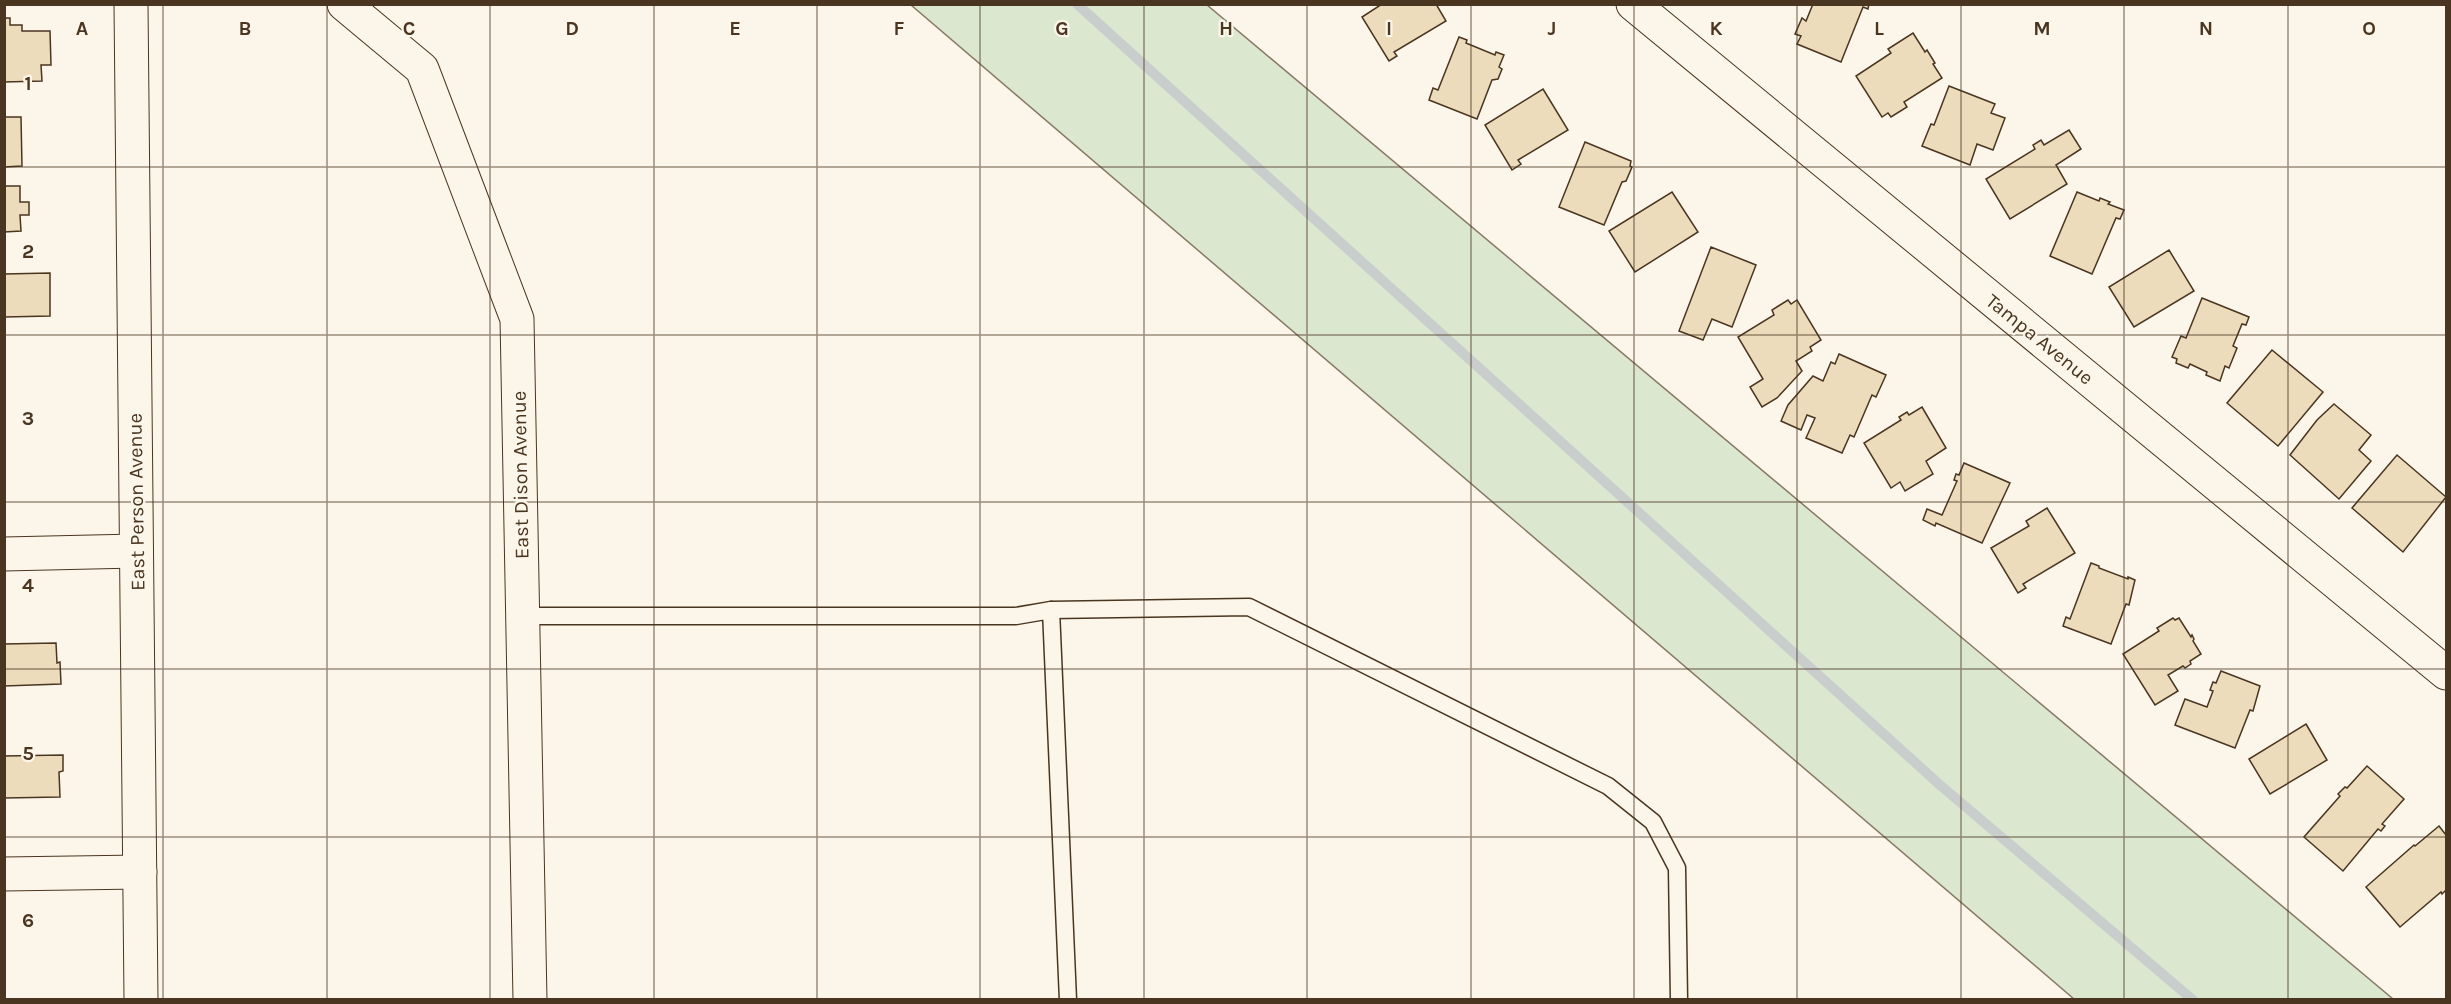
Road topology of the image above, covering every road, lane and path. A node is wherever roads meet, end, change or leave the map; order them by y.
1 (131, 4) edge
2 (344, 4) edge
3 (1633, 4) edge
4 (136, 551) junction
5 (4, 554) edge
6 (1051, 610) junction
7 (522, 616) junction
8 (2446, 673) edge
9 (140, 872) junction
10 (4, 874) edge
11 (141, 999) edge
12 (530, 999) edge
13 (1068, 999) edge
14 (1679, 999) edge

1 - 4 street, East Person Avenue
2 - 7 street, East Dison Avenue
3 - 8 street, Tampa Avenue
4 - 5 street
4 - 9 street, East Person Avenue
6 - 7 lane
6 - 13 lane
6 - 14 lane
7 - 12 street, East Dison Avenue
9 - 10 street
9 - 11 street, East Person Avenue

